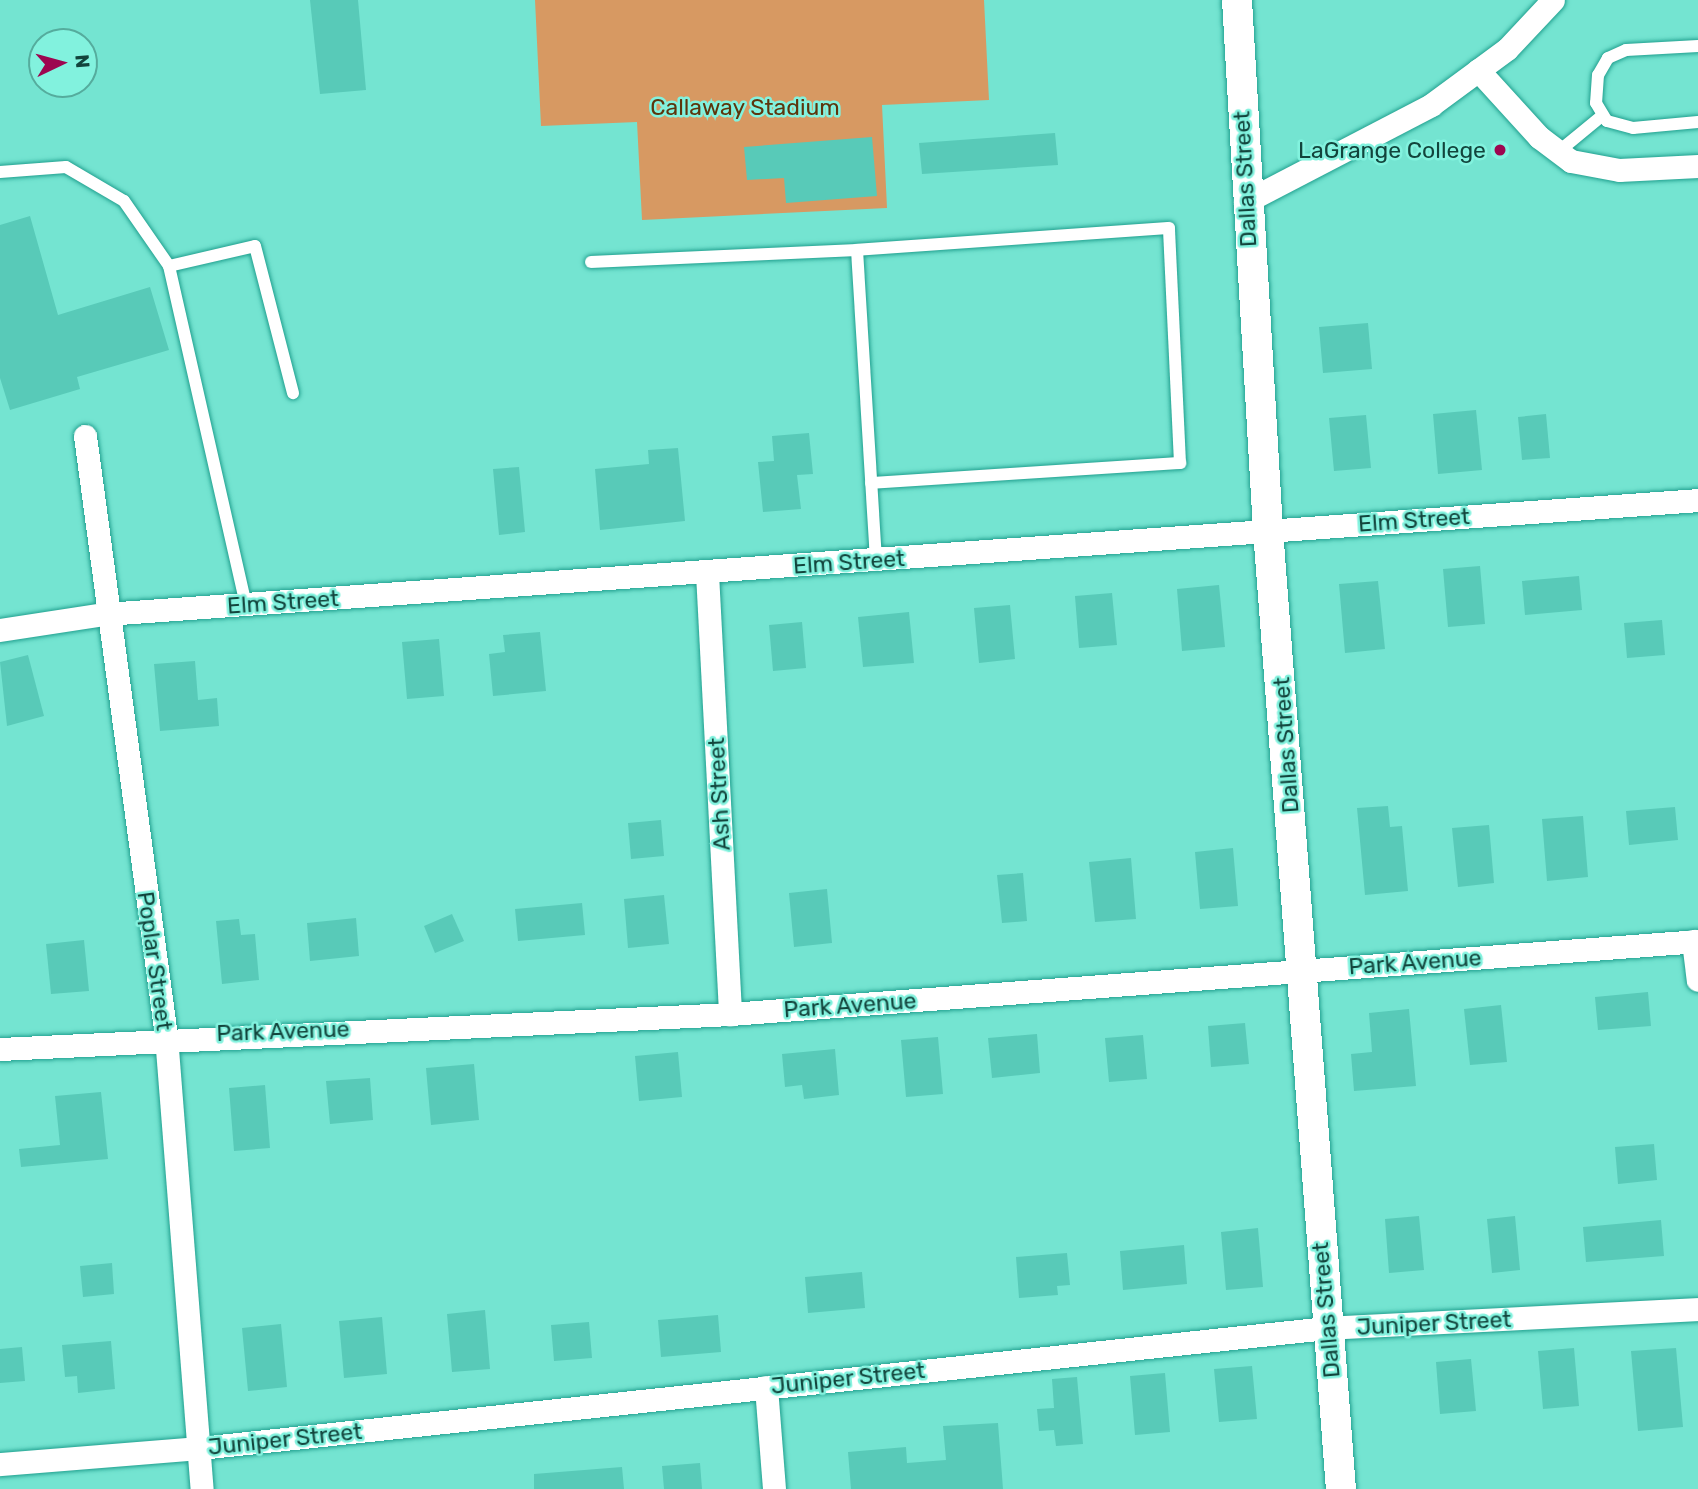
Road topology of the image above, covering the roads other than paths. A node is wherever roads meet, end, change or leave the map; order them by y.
1 (1237, 0) edge
2 (1553, 0) edge
3 (1698, 46) edge
4 (1478, 70) junction
5 (1603, 115) junction
6 (1698, 122) edge
7 (1558, 152) junction
8 (1698, 166) edge
9 (0, 172) edge
10 (1245, 202) junction
11 (857, 250) junction
12 (591, 262) dead end
13 (169, 266) junction
14 (293, 393) dead end
15 (85, 436) dead end
16 (871, 483) junction
17 (1698, 500) edge
18 (1268, 530) junction
19 (876, 560) junction
20 (707, 573) junction
21 (246, 604) junction
22 (105, 614) junction
23 (0, 631) edge
24 (1695, 941) edge
25 (1301, 970) junction
26 (1698, 980) edge
27 (730, 1014) junction
28 (166, 1036) junction
29 (0, 1049) edge
30 (1698, 1309) edge
31 (1326, 1328) junction
32 (766, 1387) junction
33 (200, 1448) junction
34 (0, 1464) edge
35 (202, 1489) edge
36 (774, 1489) edge
37 (1341, 1489) edge

1 - 10 street, Dallas Street
2 - 4 street
3 - 5 lane
4 - 7 street
4 - 10 street
5 - 6 lane
5 - 7 lane
7 - 8 street
9 - 13 lane
10 - 18 street, Dallas Street
11 - 12 lane
11 - 16 lane
11 - 16 lane
13 - 14 lane
13 - 21 lane
15 - 22 street, Poplar Street
16 - 19 lane
17 - 18 street, Elm Street
18 - 19 street, Elm Street
18 - 25 street, Dallas Street
19 - 20 street, Elm Street
20 - 21 street, Elm Street
20 - 27 street, Ash Street
21 - 22 street, Elm Street
22 - 23 street, Elm Street
22 - 28 street, Poplar Street
24 - 25 street, Park Avenue
24 - 26 street
25 - 27 street, Park Avenue
25 - 31 street, Dallas Street
27 - 28 street, Park Avenue
28 - 29 street, Park Avenue
28 - 33 street, Poplar Street
30 - 31 street, Juniper Street
31 - 32 street, Juniper Street
31 - 37 street, Dallas Street
32 - 33 street, Juniper Street
32 - 36 street
33 - 34 street, Juniper Street
33 - 35 street, Poplar Street

